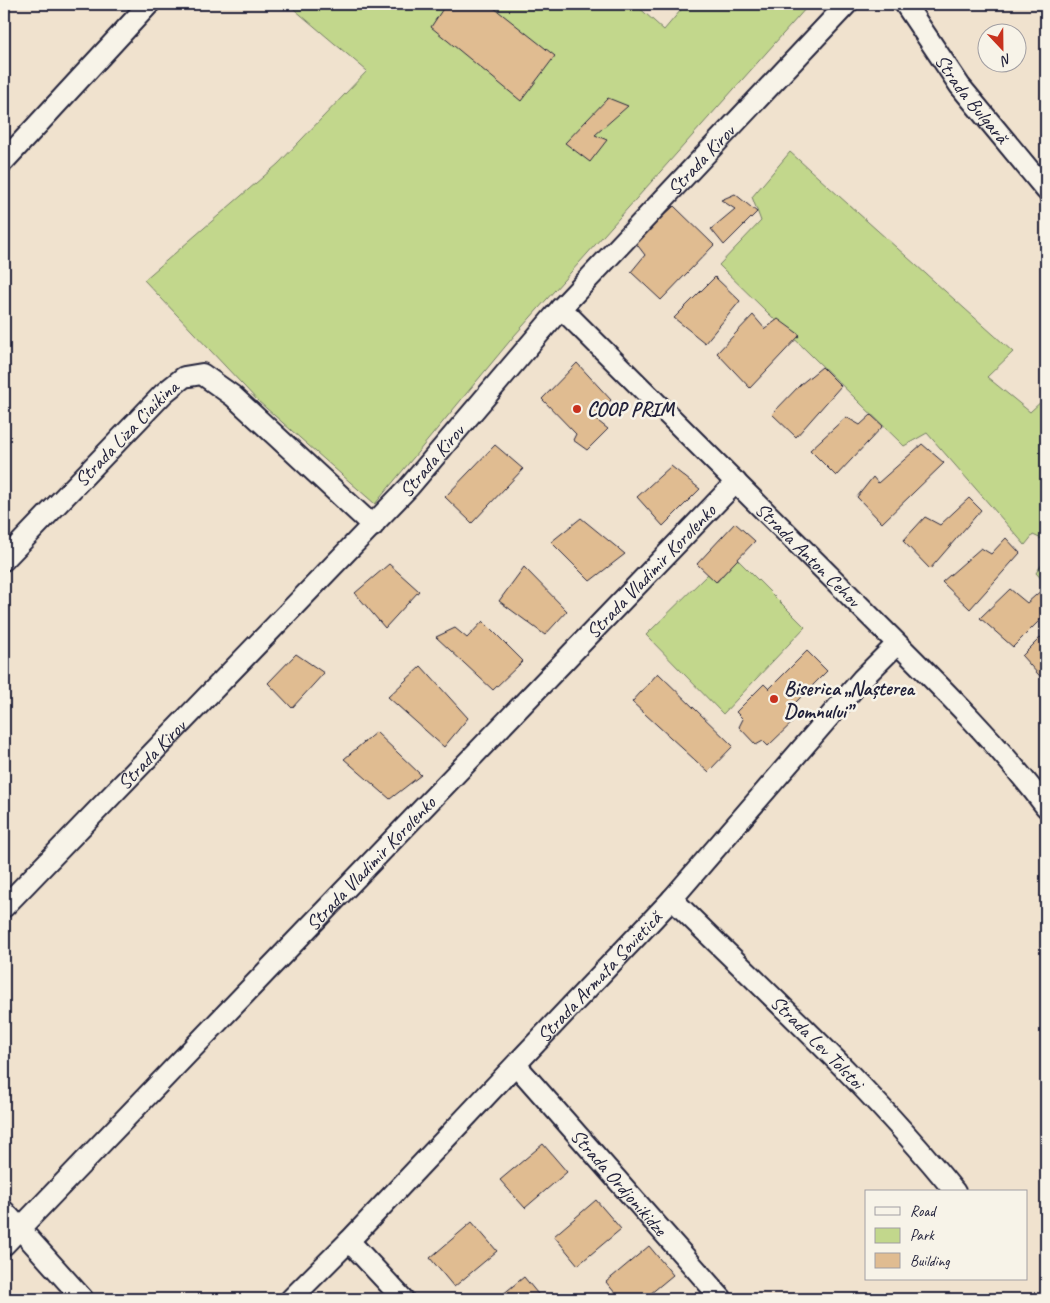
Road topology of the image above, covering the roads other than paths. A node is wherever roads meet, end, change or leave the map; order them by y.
1 (149, 4) edge
2 (847, 4) edge
3 (905, 4) edge
4 (4, 162) edge
5 (1046, 190) edge
6 (561, 308) junction
7 (736, 482) junction
8 (373, 526) junction
9 (4, 560) edge
10 (897, 644) junction
11 (1046, 807) edge
12 (672, 899) junction
13 (4, 907) edge
14 (516, 1065) junction
15 (953, 1190) edge
16 (4, 1211) edge
17 (20, 1229) junction
18 (349, 1241) junction
19 (4, 1246) edge
20 (83, 1299) edge
21 (291, 1299) edge
22 (403, 1299) edge
23 (722, 1299) edge

1 - 4 street
2 - 6 street, Strada Kirov
3 - 5 street, Strada Bulgară
6 - 7 street, Strada Anton Cehov
6 - 8 street, Strada Kirov
7 - 10 street, Strada Anton Cehov
7 - 17 street, Strada Vladimir Korolenko
8 - 9 street, Strada Liza Ciaikina
8 - 13 street, Strada Kirov
10 - 11 street, Strada Anton Cehov
10 - 12 street, Strada Armata Sovietică
12 - 14 street, Strada Armata Sovietică
12 - 15 street, Strada Lev Tolstoi
14 - 18 street, Strada Armata Sovietică
14 - 23 street, Strada Ordjonikidze
16 - 17 street
17 - 19 street, Strada Vladimir Korolenko
17 - 20 street
18 - 21 street, Strada Armata Sovietică
18 - 22 street

